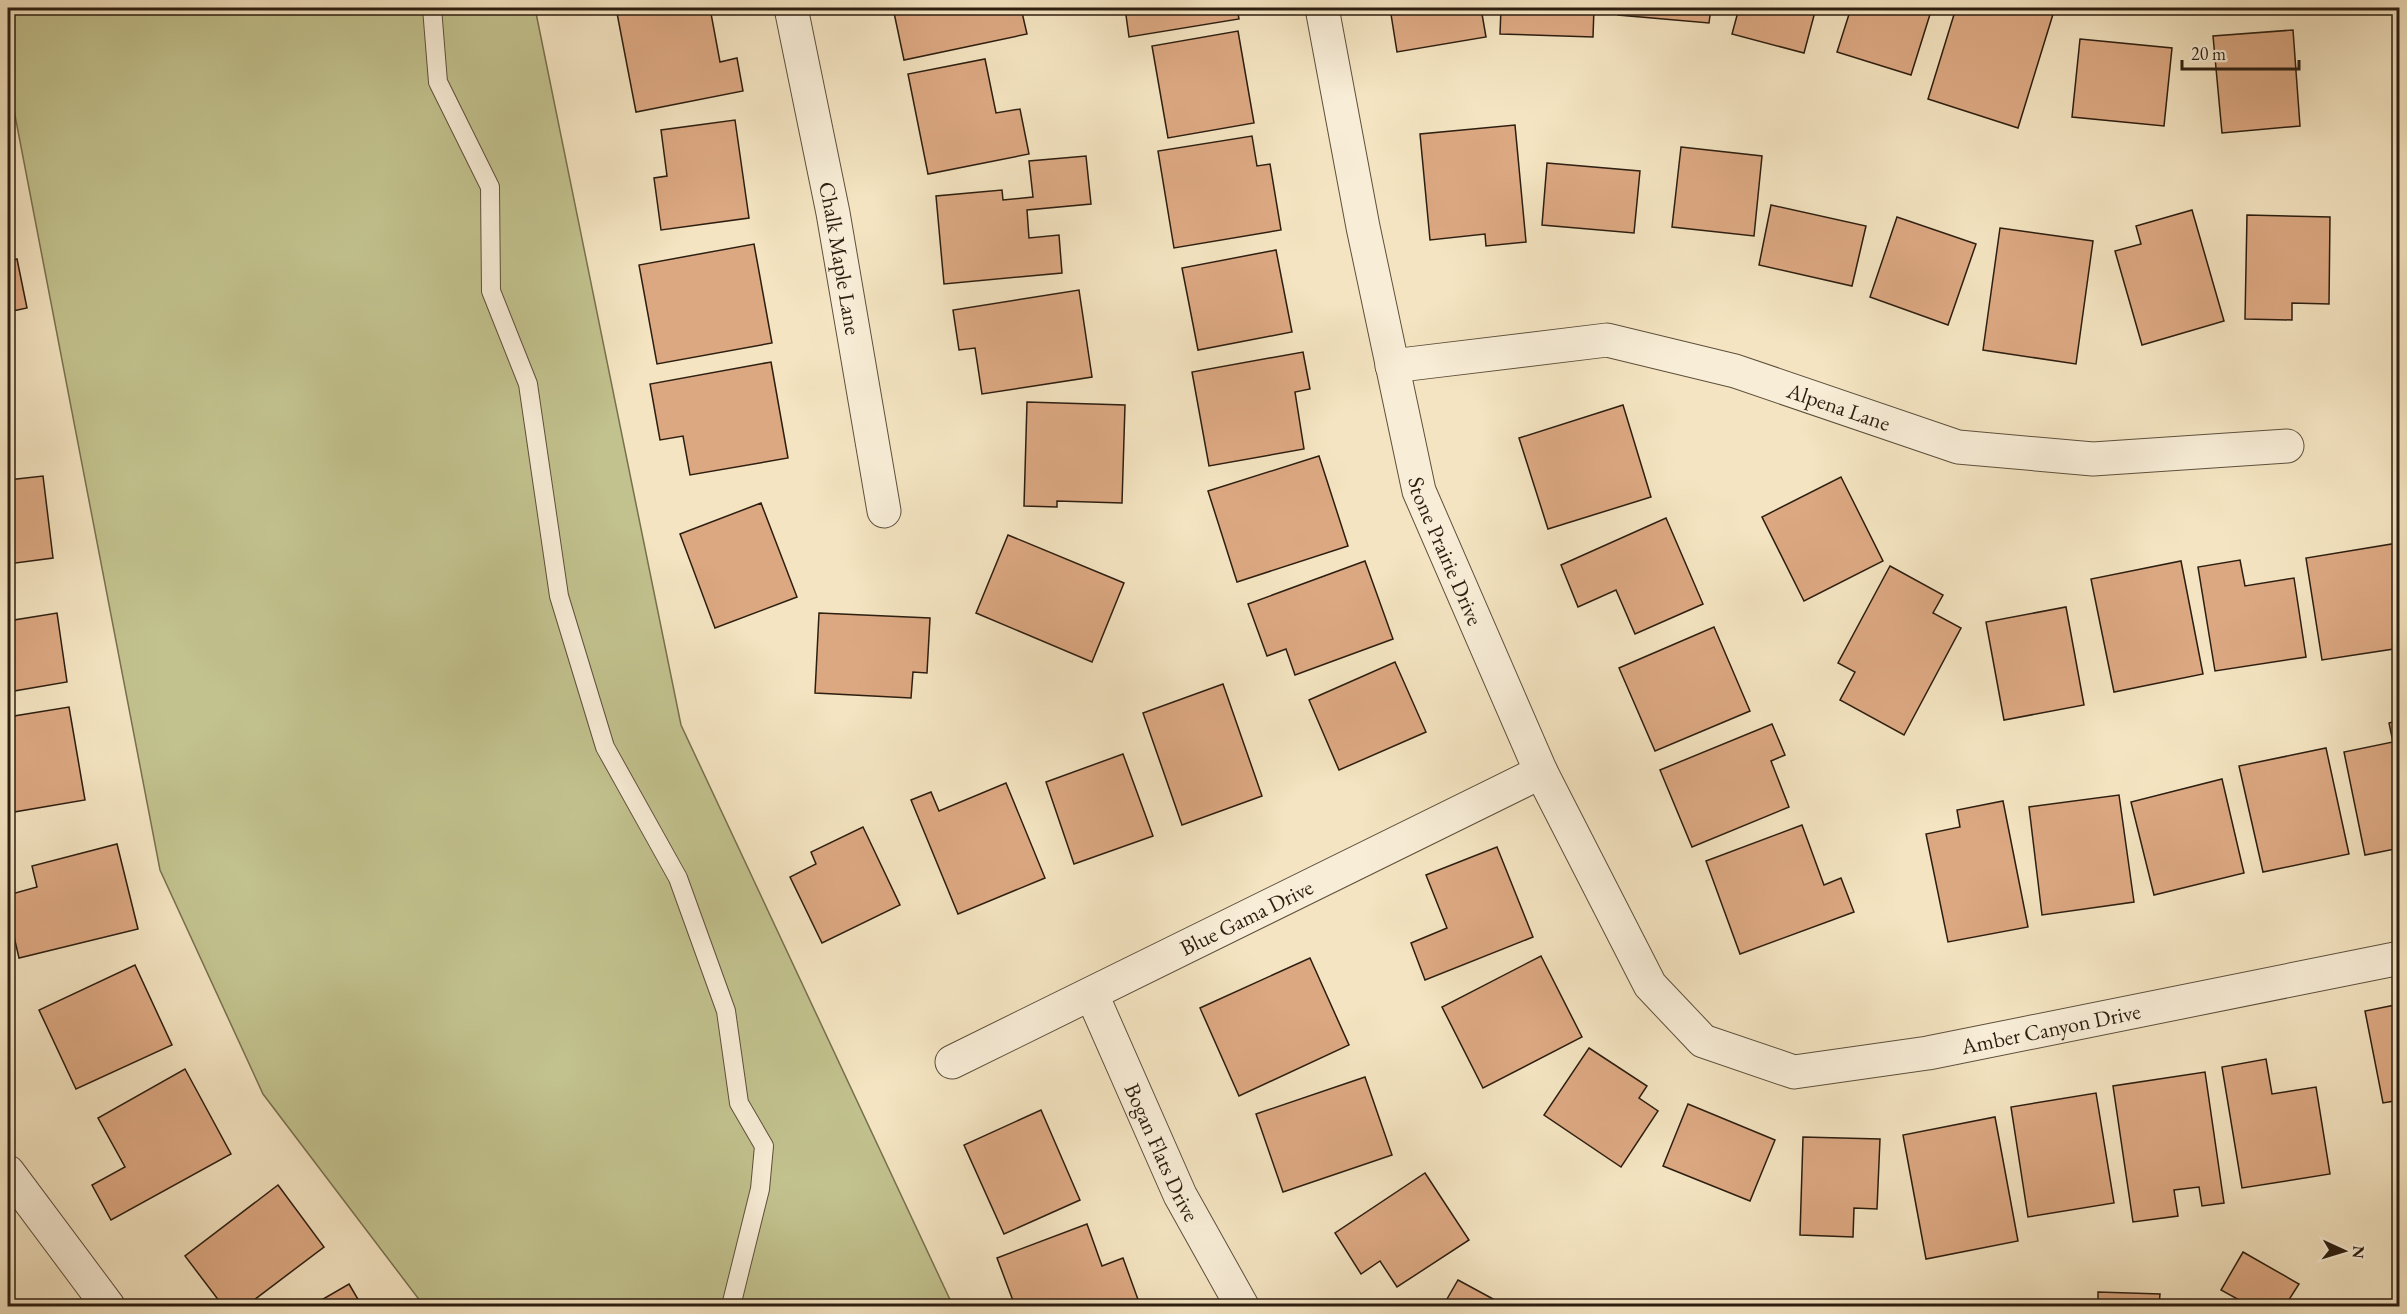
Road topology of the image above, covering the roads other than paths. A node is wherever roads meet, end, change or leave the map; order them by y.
1 (432, 8) edge
2 (791, 8) edge
3 (1322, 8) edge
4 (1392, 366) junction
5 (2287, 446) dead end
6 (884, 511) dead end
7 (1541, 772) junction
8 (2400, 958) edge
9 (1092, 995) junction
10 (1703, 1041) joint
11 (952, 1062) dead end
12 (8, 1173) edge
13 (108, 1306) edge
14 (731, 1306) edge
15 (1242, 1306) edge

1 - 14 lane
2 - 6 street, Chalk Maple Lane
3 - 4 street, Stone Prairie Drive
4 - 5 street, Alpena Lane
4 - 7 street, Stone Prairie Drive
7 - 9 street, Blue Gama Drive
7 - 10 street, Stone Prairie Drive
8 - 10 street, Amber Canyon Drive
9 - 11 street, Blue Gama Drive
9 - 15 street, Bogan Flats Drive
12 - 13 street

